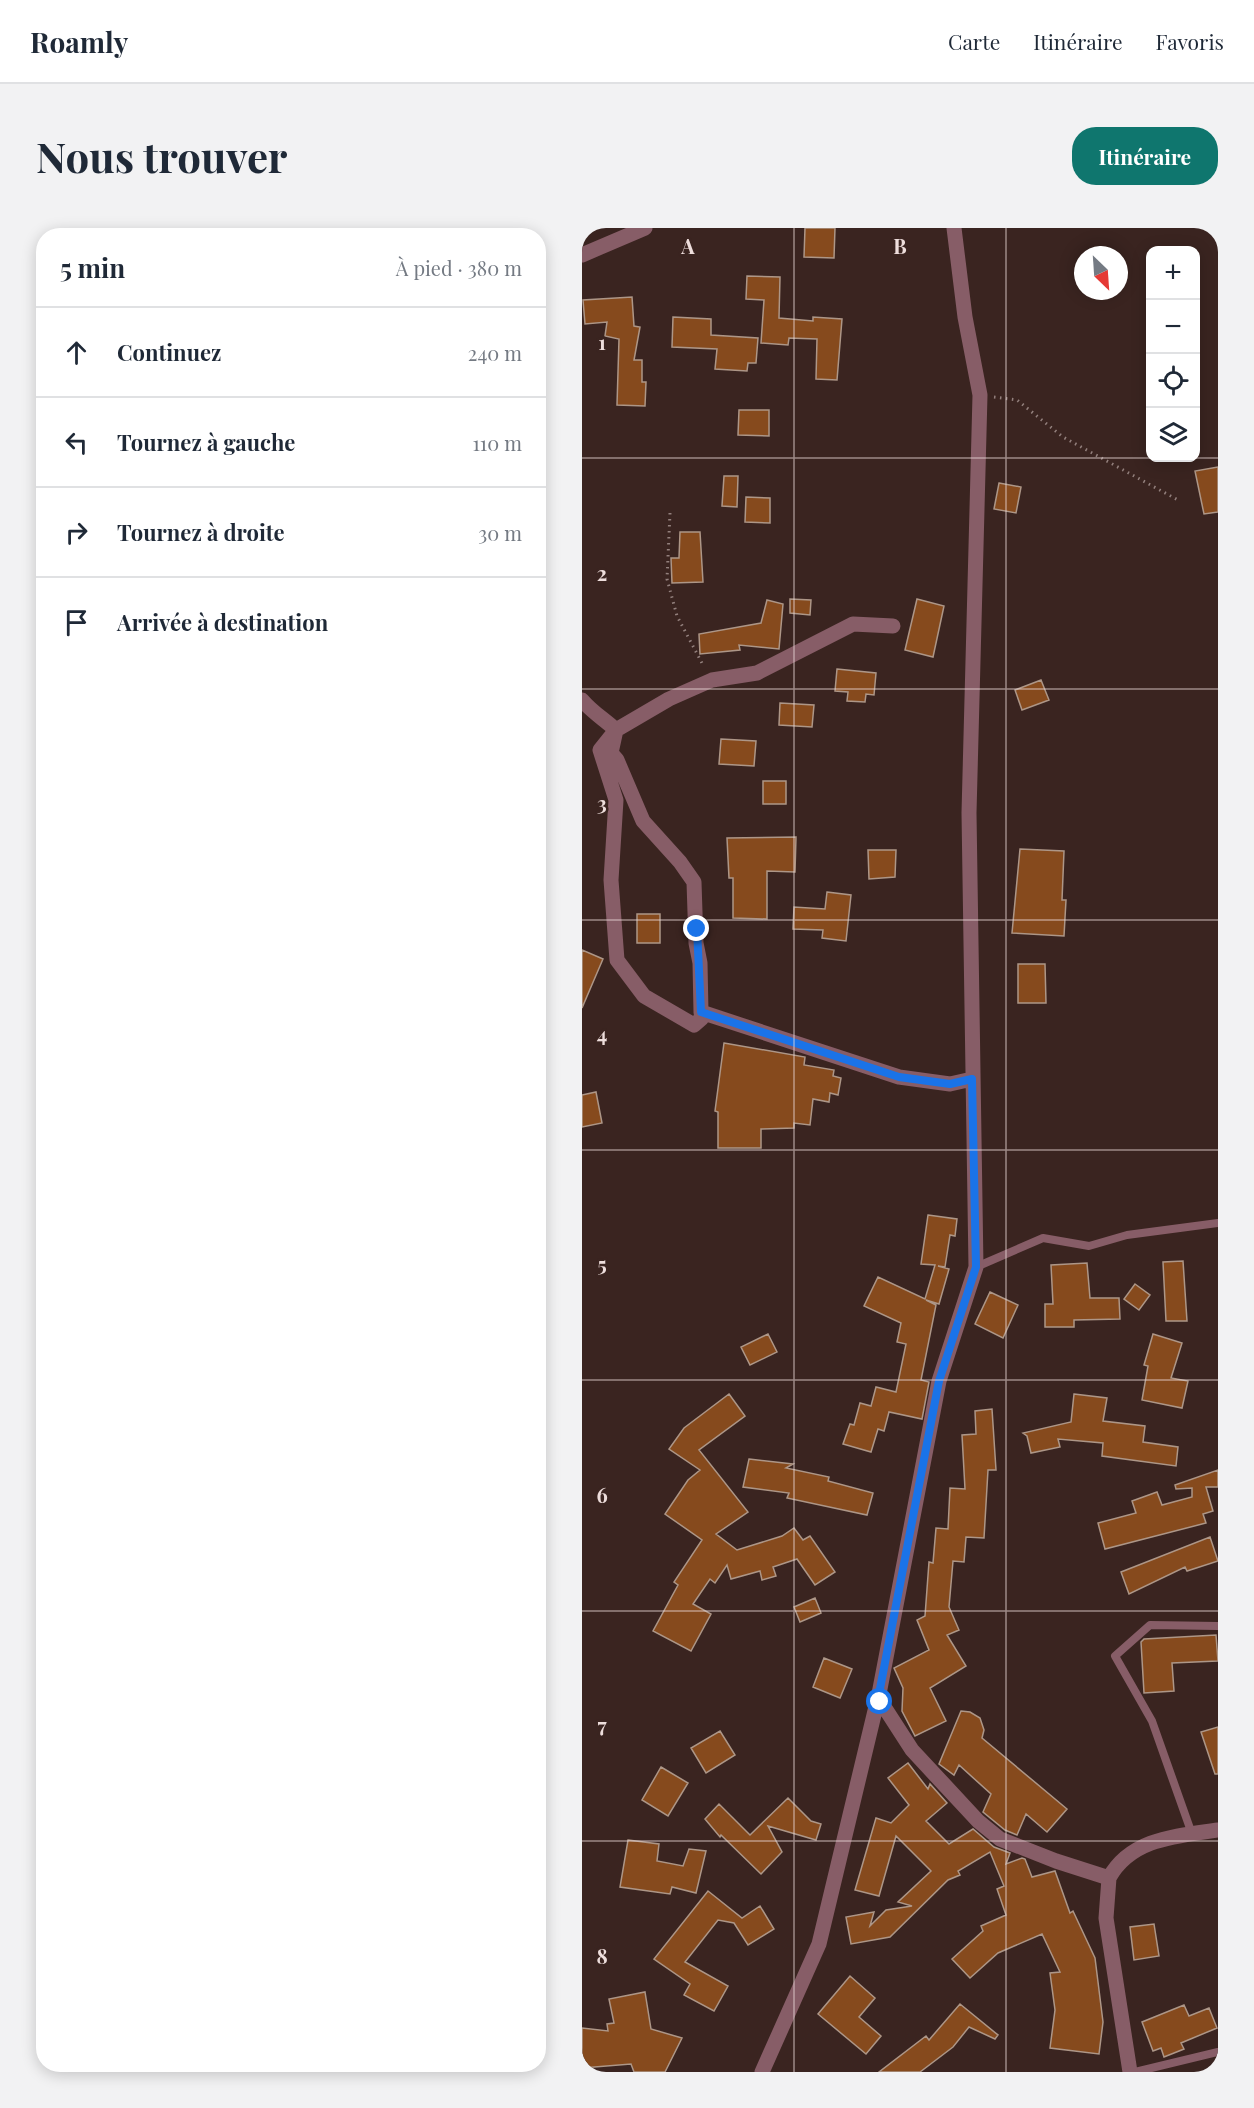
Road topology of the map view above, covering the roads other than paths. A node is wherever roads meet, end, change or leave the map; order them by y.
1 (645, 228) edge
2 (954, 228) edge
3 (582, 255) edge
4 (893, 626) dead end
5 (582, 700) edge
6 (616, 730) junction
7 (701, 1012) junction
8 (972, 1079) junction
9 (1218, 1222) edge
10 (976, 1267) junction
11 (1218, 1626) edge
12 (879, 1694) junction
13 (1218, 1830) edge
14 (1192, 1834) junction
15 (1109, 1878) junction
16 (1218, 2052) edge
17 (762, 2072) edge
18 (1130, 2072) edge
19 (1136, 2072) edge

1 - 3 street
2 - 8 street
4 - 6 street
5 - 6 street
6 - 7 street
6 - 7 street
7 - 8 street
8 - 10 street
9 - 10 lane
10 - 12 street
11 - 14 lane
12 - 15 street
12 - 17 street
13 - 14 street
14 - 15 street
15 - 18 street
16 - 19 lane

